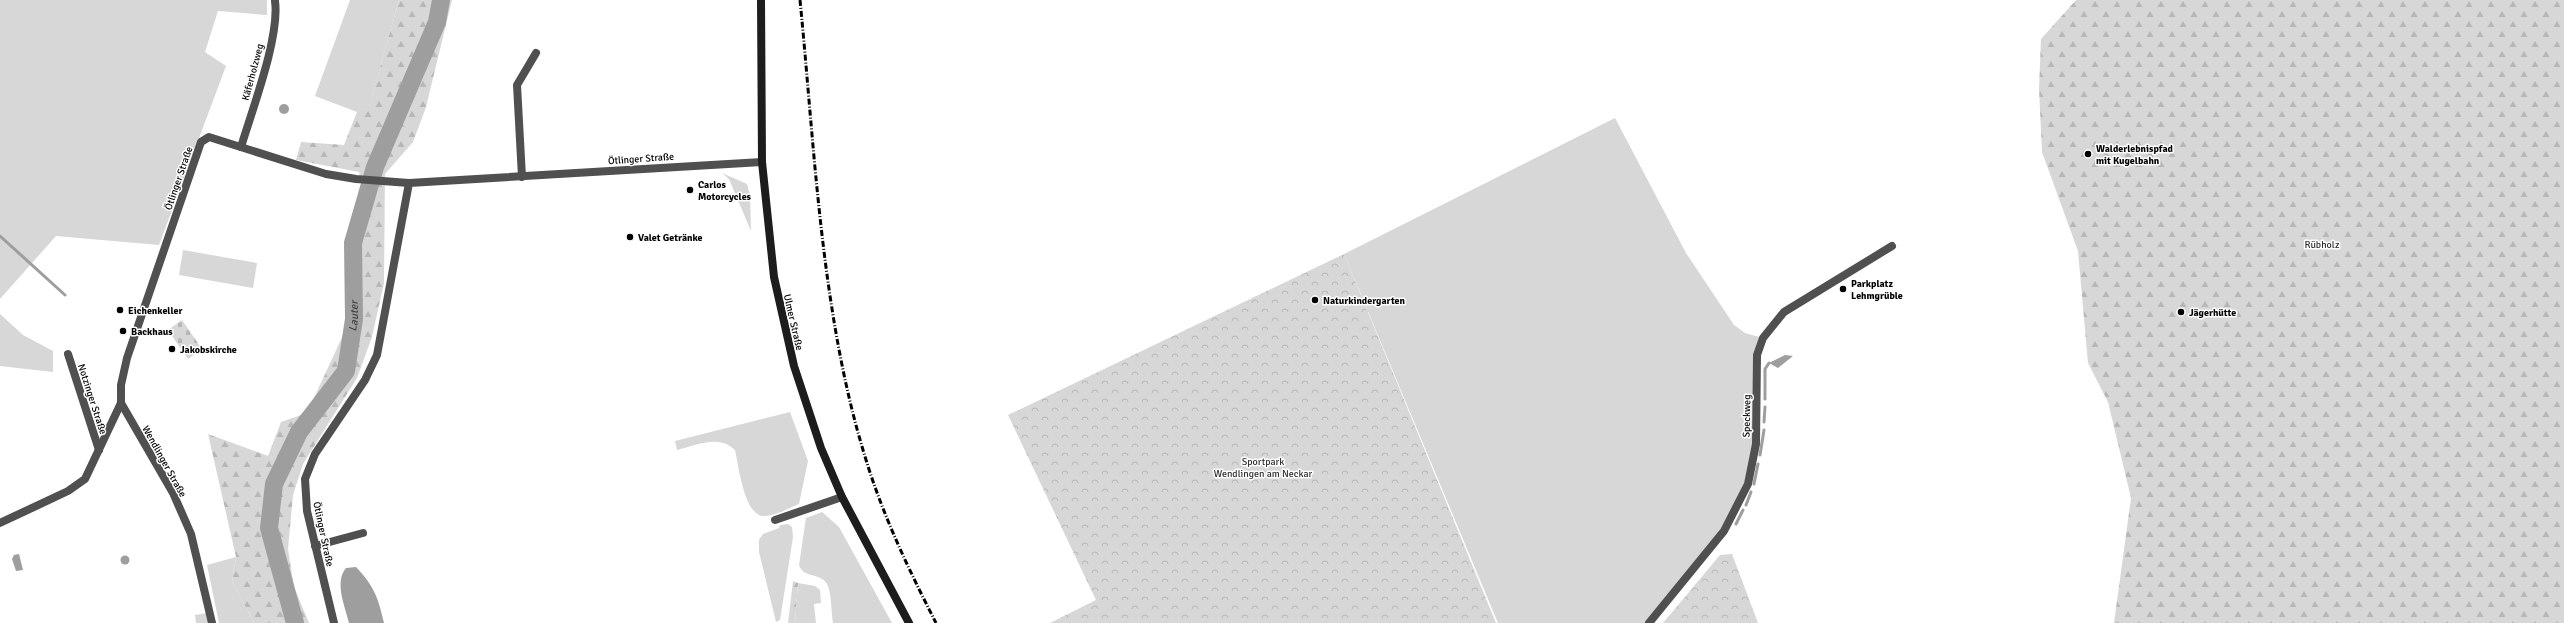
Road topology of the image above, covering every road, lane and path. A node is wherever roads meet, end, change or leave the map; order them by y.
1 (761, 0) edge
2 (276, 1) dead end
3 (536, 54) dead end
4 (240, 147) junction
5 (762, 162) junction
6 (522, 177) junction
7 (408, 183) junction
8 (1892, 246) dead end
9 (68, 354) dead end
10 (121, 403) junction
11 (99, 450) junction
12 (842, 497) junction
13 (775, 520) dead end
14 (0, 522) edge
15 (364, 533) dead end
16 (316, 546) junction
17 (212, 623) edge
18 (334, 623) edge
19 (909, 623) edge
20 (1649, 623) edge

1 - 5 main road, Ulmer Straße
2 - 4 street, Käferholzweg
3 - 6 street
4 - 7 street, Ötlinger Straße
4 - 10 street, Ötlinger Straße
5 - 6 street, Ötlinger Straße
5 - 12 main road, Ulmer Straße
6 - 7 street, Ötlinger Straße
7 - 16 street, Ötlinger Straße
8 - 20 street, Speckweg
9 - 11 street, Notzinger Straße
10 - 11 street, Notzinger Straße
10 - 17 street, Wendlinger Straße
11 - 14 street, Notzinger Straße
12 - 13 street
12 - 19 main road, Ulmer Straße
15 - 16 street
16 - 18 street, Ötlinger Straße

